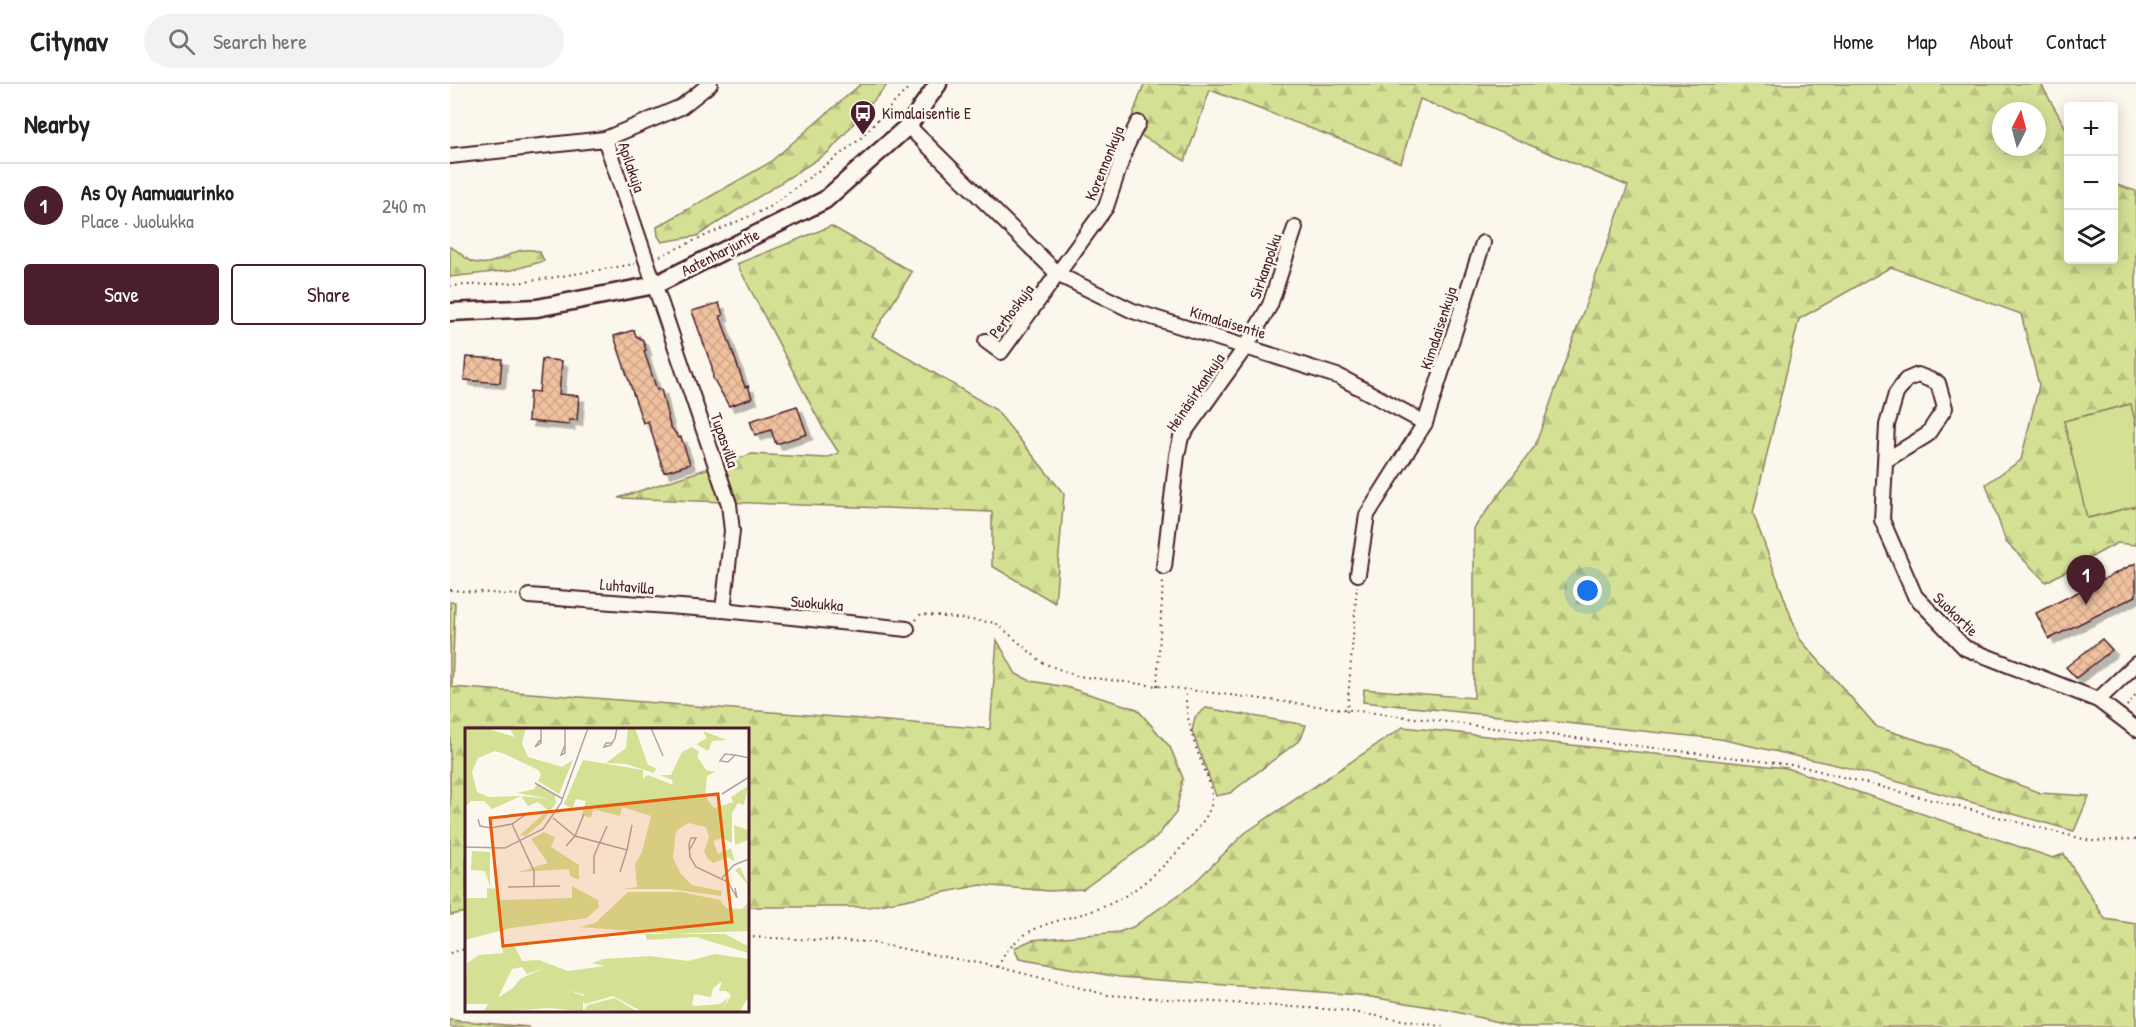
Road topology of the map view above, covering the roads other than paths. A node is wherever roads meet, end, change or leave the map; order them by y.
1 (710, 84) edge
2 (938, 84) edge
3 (1138, 123) dead end
4 (908, 126) junction
5 (605, 139) junction
6 (450, 156) edge
7 (1295, 228) dead end
8 (1483, 243) dead end
9 (1059, 275) junction
10 (655, 285) junction
11 (450, 312) edge
12 (986, 341) dead end
13 (1246, 345) junction
14 (1425, 423) junction
15 (1886, 460) junction
16 (1164, 567) road end
17 (1358, 574) road end
18 (529, 596) road end
19 (723, 610) junction
20 (907, 628) road end
21 (2136, 664) edge
22 (2098, 700) junction
23 (2136, 729) edge

1 - 5 street
2 - 4 street, Aatenharjuntie
3 - 9 street, Korennonkuja
4 - 9 street, Kimalaisentie
4 - 10 street, Aatenharjuntie
5 - 6 street, Apilakuja
5 - 10 street, Apilakuja
7 - 13 street, Sirkanpolku
8 - 14 street, Kimalaisenkuja
9 - 12 street, Perhoskuja
9 - 13 street, Kimalaisentie
10 - 11 street, Aatenharjuntie
10 - 19 street, Tupasvilla
13 - 14 street, Kimalaisentie
13 - 16 street, Heinäsirkankuja
14 - 17 street
15 - 15 street, Suokortie
15 - 22 street, Suokortie
18 - 19 street, Luhtavilla
19 - 20 street, Suokukka
21 - 22 street
22 - 23 street, Suokortie

